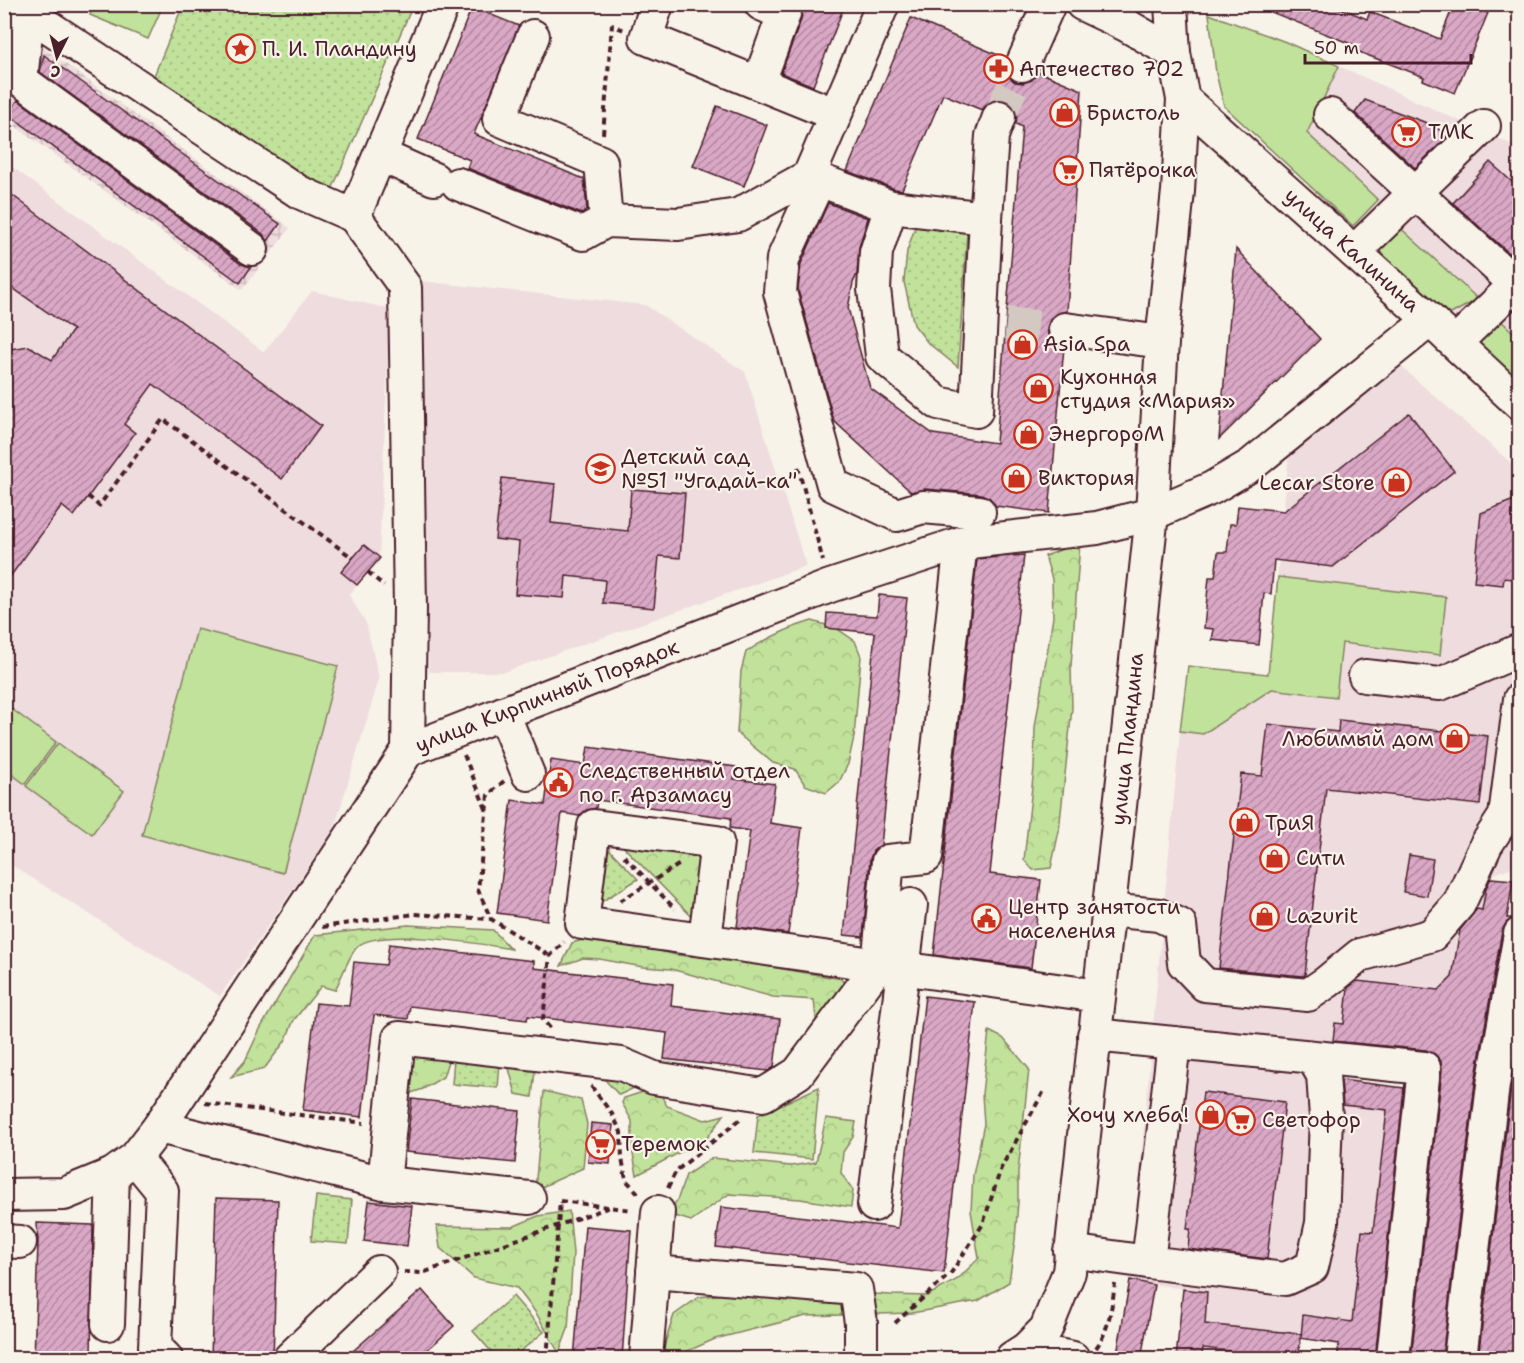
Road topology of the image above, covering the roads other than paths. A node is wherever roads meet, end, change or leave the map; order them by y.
1 (443, 4) edge
2 (657, 4) edge
3 (761, 4) edge
4 (883, 4) edge
5 (1049, 4) edge
6 (1082, 4) edge
7 (1171, 4) edge
8 (21, 9) edge
9 (533, 36) dead end
10 (1174, 53) junction
11 (1022, 65) tunnel mouth
12 (759, 82) junction
13 (1182, 99) junction
14 (834, 114) junction
15 (1330, 115) dead end
16 (999, 117) tunnel mouth
17 (1484, 126) dead end
18 (380, 155) junction
19 (814, 178) junction
20 (1416, 193) junction
21 (891, 207) junction
22 (354, 216) junction
23 (986, 218) junction
24 (606, 221) junction
25 (252, 249) dead end
26 (1354, 252) junction
27 (1518, 286) edge
28 (1430, 320) junction
29 (1065, 329) tunnel mouth
30 (1162, 342) junction
31 (1455, 343) junction
32 (1520, 404) edge
33 (980, 512) dead end
34 (1152, 514) junction
35 (961, 543) junction
36 (1520, 650) edge
37 (1365, 676) dead end
38 (1520, 699) edge
39 (503, 713) junction
40 (408, 750) junction
41 (525, 765) road end
42 (911, 905) dead end
43 (1108, 910) junction
44 (1520, 934) edge
45 (705, 939) junction
46 (891, 967) junction
47 (1099, 996) junction
48 (1094, 1035) junction
49 (1173, 1043) junction
50 (1313, 1058) junction
51 (159, 1127) junction
52 (124, 1166) junction
53 (384, 1183) junction
54 (4, 1195) edge
55 (529, 1198) road end
56 (874, 1205) dead end
57 (658, 1212) road end
58 (1071, 1251) junction
59 (1134, 1260) junction
60 (379, 1272) road end
61 (653, 1272) junction
62 (108, 1324) dead end
63 (1019, 1354) edge
64 (1084, 1355) edge
65 (165, 1359) edge
66 (290, 1359) edge
67 (646, 1359) edge
68 (861, 1359) edge
69 (1393, 1359) edge
70 (1460, 1359) edge

1 - 18 street
2 - 12 street
3 - 12 street
4 - 14 street
5 - 11 street
6 - 10 street
7 - 10 street, улица Пландина
8 - 22 street
8 - 25 street
9 - 24 street
10 - 13 street, улица Пландина
12 - 14 street
13 - 26 street, улица Калинина
13 - 30 street, улица Пландина
14 - 19 street
15 - 20 street
16 - 23 street
17 - 20 street
18 - 22 street
18 - 24 street
19 - 21 street
19 - 24 street
19 - 33 street
20 - 26 street
20 - 27 street
21 - 23 street
21 - 23 street
22 - 40 street
26 - 28 street, улица Калинина
27 - 31 street
28 - 31 street, улица Калинина
28 - 34 street, улица Кирпичный Порядок
29 - 30 street
30 - 34 street, улица Пландина
31 - 32 street, улица Калинина
34 - 35 street, улица Кирпичный Порядок
34 - 43 street, улица Пландина
35 - 39 street, улица Кирпичный Порядок
35 - 46 street
36 - 37 street
38 - 43 street
39 - 40 street, улица Кирпичный Порядок
39 - 41 street
40 - 51 street, улица Кирпичный Порядок
42 - 46 street
43 - 47 street, улица Пландина
44 - 70 street
45 - 45 street
45 - 46 street
46 - 47 street
46 - 53 street
46 - 56 street
47 - 48 street, улица Пландина
48 - 49 street
48 - 58 street, улица Пландина
49 - 50 street
49 - 59 street
50 - 59 street
50 - 69 street
51 - 52 street, улица Кирпичный Порядок
51 - 53 street
52 - 54 street
52 - 62 street
52 - 65 street
53 - 55 street
57 - 61 street
58 - 59 street
58 - 63 street, улица Пландина
60 - 66 street
61 - 67 street
61 - 68 street
63 - 64 street

